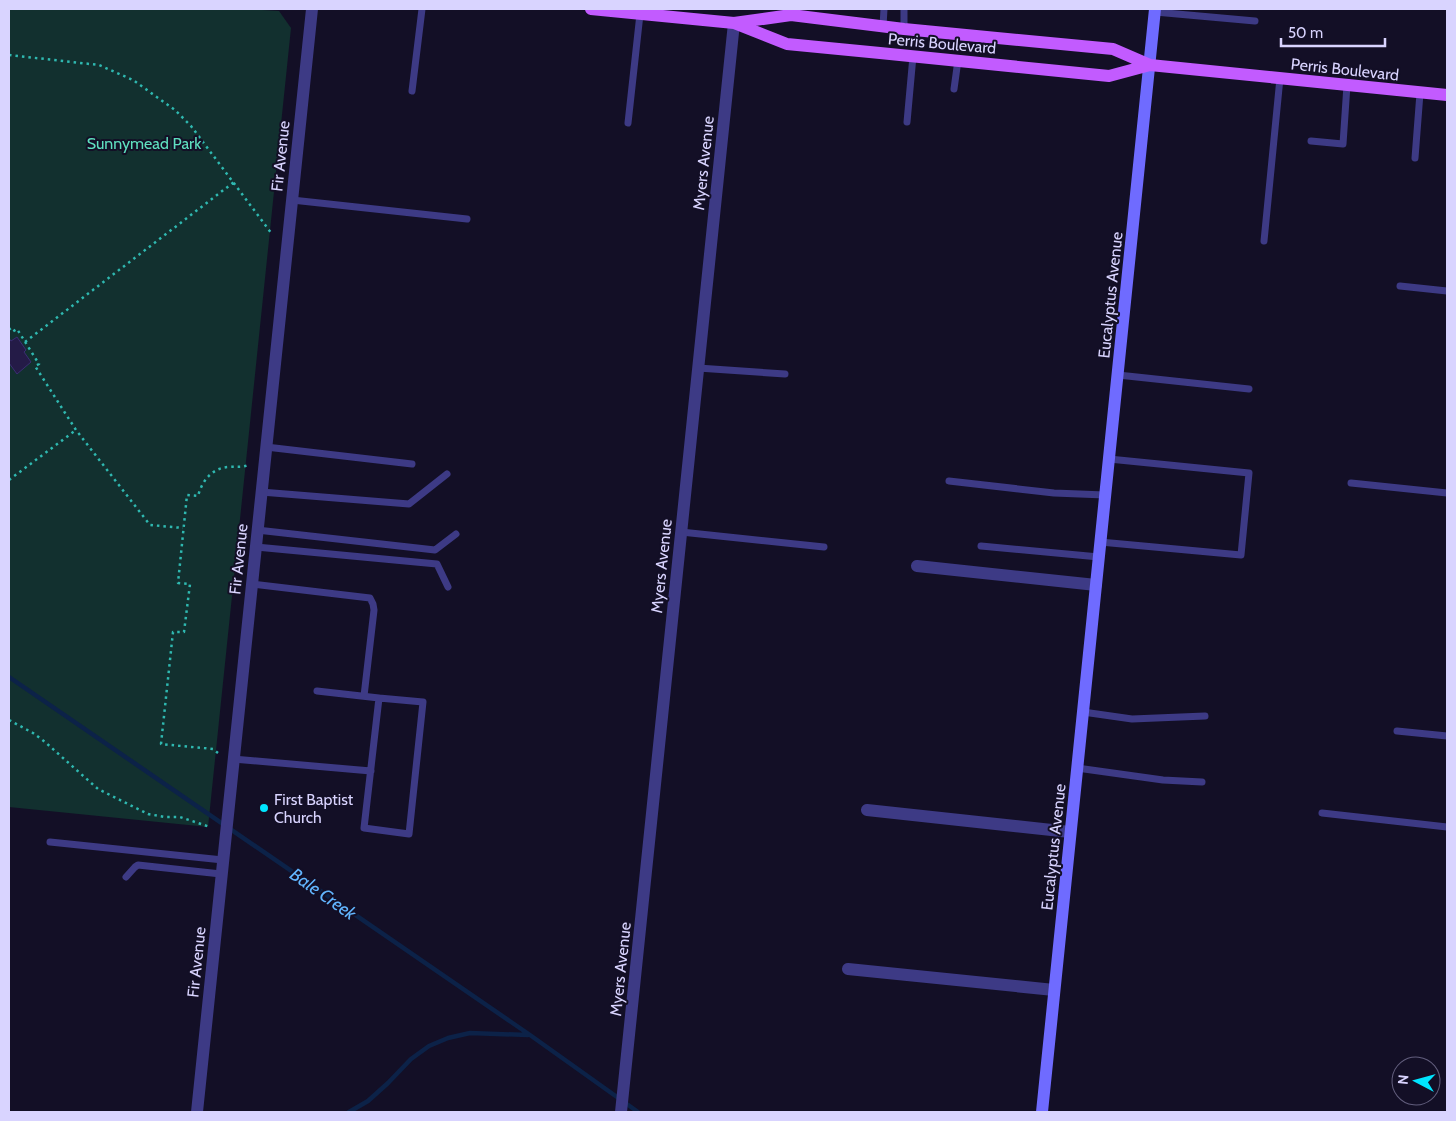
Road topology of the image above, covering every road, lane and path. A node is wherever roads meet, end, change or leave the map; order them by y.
1 (312, 9) edge
2 (422, 9) edge
3 (591, 9) edge
4 (884, 9) edge
5 (904, 9) edge
6 (1155, 10) edge
7 (640, 14) junction
8 (1255, 21) dead end
9 (734, 23) junction
10 (883, 26) junction
11 (904, 29) junction
12 (9, 55) edge
13 (912, 56) junction
14 (958, 60) junction
15 (1150, 65) junction
16 (1280, 78) junction
17 (1347, 85) junction
18 (954, 89) dead end
19 (412, 91) dead end
20 (1420, 93) junction
21 (1447, 95) edge
22 (906, 122) dead end
23 (628, 123) dead end
24 (1311, 141) dead end
25 (1415, 158) dead end
26 (234, 182) junction
27 (292, 200) junction
28 (468, 220) dead end
29 (272, 234) dead end
30 (1264, 241) dead end
31 (1400, 286) dead end
32 (1447, 291) edge
33 (9, 328) edge
34 (23, 341) junction
35 (698, 368) junction
36 (785, 374) dead end
37 (1118, 375) junction
38 (1249, 389) dead end
39 (76, 430) junction
40 (266, 447) junction
41 (1109, 459) junction
42 (412, 464) dead end
43 (248, 466) dead end
44 (447, 474) dead end
45 (9, 480) edge
46 (948, 481) dead end
47 (1351, 483) dead end
48 (262, 492) junction
49 (1447, 493) edge
50 (1105, 495) junction
51 (183, 528) junction
52 (258, 530) junction
53 (681, 532) junction
54 (456, 534) dead end
55 (1100, 542) junction
56 (981, 546) dead end
57 (256, 547) junction
58 (824, 547) dead end
59 (1099, 557) junction
60 (917, 566) dead end
61 (252, 584) junction
62 (1096, 585) junction
63 (448, 587) dead end
64 (318, 691) dead end
65 (364, 696) junction
66 (379, 698) junction
67 (1082, 712) junction
68 (1205, 716) dead end
69 (9, 720) edge
70 (1397, 731) dead end
71 (1447, 736) edge
72 (218, 752) dead end
73 (233, 759) junction
74 (1077, 768) junction
75 (371, 771) junction
76 (1202, 782) dead end
77 (866, 810) dead end
78 (1322, 813) dead end
79 (1447, 826) edge
80 (210, 827) dead end
81 (1070, 832) junction
82 (50, 842) dead end
83 (223, 860) junction
84 (221, 874) junction
85 (126, 876) dead end
86 (848, 968) dead end
87 (1054, 990) junction
88 (197, 1112) edge
89 (621, 1112) edge
90 (1042, 1112) edge

1 - 27 street, Fir Avenue
2 - 19 lane
3 - 7 main road, Perris Boulevard
4 - 10 lane
5 - 11 lane
6 - 8 lane
6 - 15 street, Eucalyptus Avenue
7 - 9 main road, Perris Boulevard
7 - 23 lane
9 - 10 main road, Perris Boulevard
9 - 13 main road, Perris Boulevard
9 - 35 street, Myers Avenue
10 - 11 main road, Perris Boulevard
11 - 15 main road, Perris Boulevard
12 - 26 path
13 - 14 main road, Perris Boulevard
13 - 22 lane
14 - 15 main road, Perris Boulevard
14 - 18 lane
15 - 16 main road, Perris Boulevard
15 - 37 street, Eucalyptus Avenue
16 - 17 main road, Perris Boulevard
16 - 30 lane
17 - 20 main road, Perris Boulevard
17 - 24 lane
20 - 21 main road, Perris Boulevard
20 - 25 lane
26 - 29 path
26 - 34 path
27 - 28 lane
27 - 40 street, Fir Avenue
31 - 32 lane
33 - 34 path
34 - 39 path
35 - 36 lane
35 - 53 street, Myers Avenue
37 - 38 lane
37 - 41 street, Eucalyptus Avenue
39 - 45 path
39 - 51 path
40 - 42 lane
40 - 48 street, Fir Avenue
41 - 50 street, Eucalyptus Avenue
41 - 55 lane
43 - 51 path
44 - 48 lane
46 - 50 lane
47 - 49 lane
48 - 52 street, Fir Avenue
50 - 55 street, Eucalyptus Avenue
51 - 72 path
52 - 54 lane
52 - 57 street, Fir Avenue
53 - 58 lane
53 - 89 street, Myers Avenue
55 - 59 street, Eucalyptus Avenue
56 - 59 lane
57 - 61 street, Fir Avenue
57 - 63 lane
59 - 62 street, Eucalyptus Avenue
60 - 62 street
61 - 65 lane
61 - 73 street, Fir Avenue
62 - 67 street, Eucalyptus Avenue
64 - 65 lane
65 - 66 lane
66 - 75 lane
66 - 75 lane
67 - 68 lane
67 - 74 street, Eucalyptus Avenue
69 - 80 path
70 - 71 lane
73 - 75 lane
73 - 83 street, Fir Avenue
74 - 76 lane
74 - 81 street, Eucalyptus Avenue
77 - 81 street
78 - 79 lane
81 - 87 street, Eucalyptus Avenue
82 - 83 lane
83 - 84 street, Fir Avenue
84 - 85 lane
84 - 88 street, Fir Avenue
86 - 87 street
87 - 90 street, Eucalyptus Avenue

